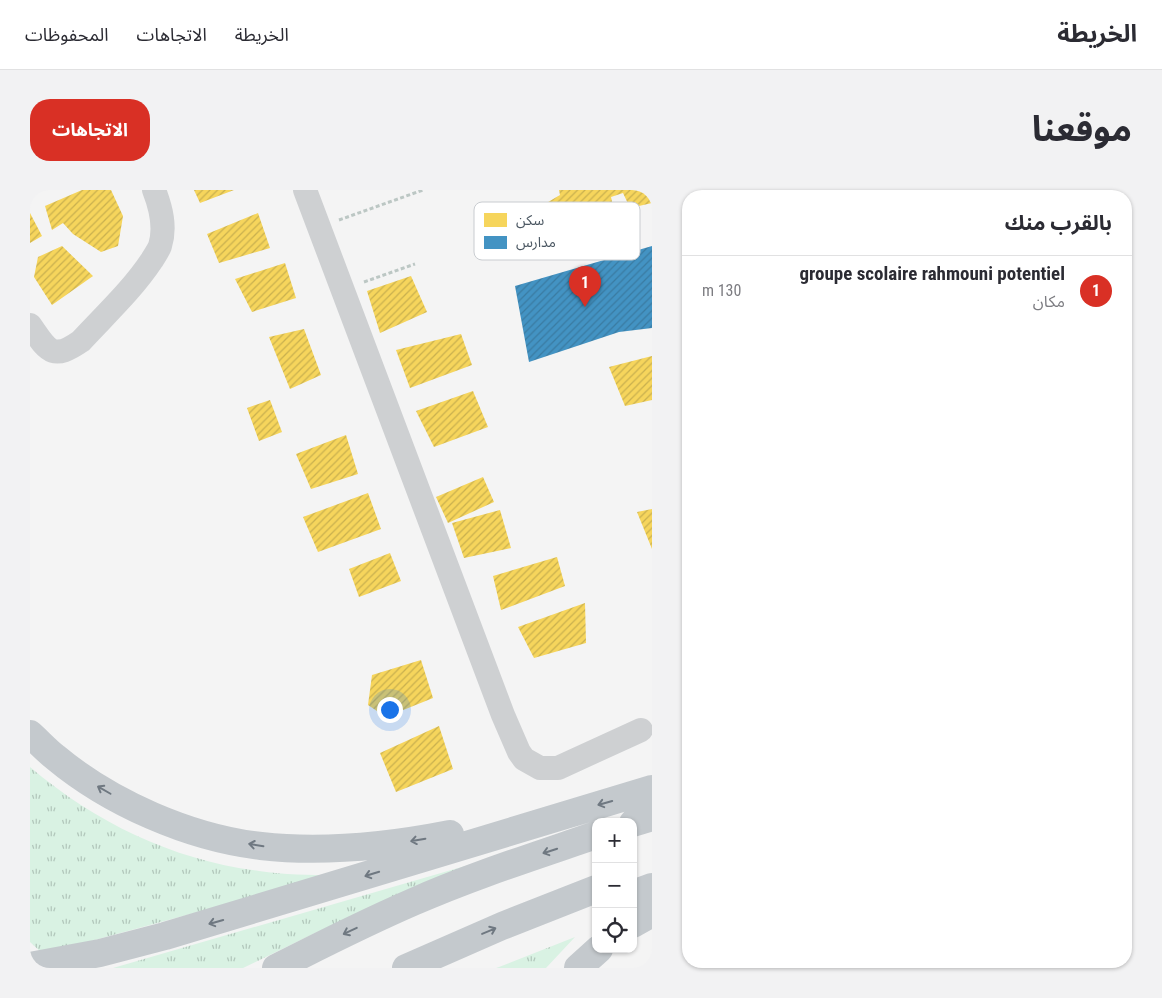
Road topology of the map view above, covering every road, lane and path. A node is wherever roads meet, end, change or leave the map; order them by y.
1 (154, 190) edge
2 (306, 190) edge
3 (422, 190) edge
4 (320, 227) junction
5 (415, 264) dead end
6 (342, 290) junction
7 (30, 325) edge
8 (641, 730) dead end
9 (30, 734) edge
10 (652, 790) edge
11 (652, 817) edge
12 (637, 822) edge
13 (535, 824) junction
14 (592, 836) edge
15 (652, 869) edge
16 (637, 875) edge
17 (652, 887) edge
18 (592, 891) edge
19 (637, 893) edge
20 (592, 910) edge
21 (652, 913) edge
22 (637, 922) edge
23 (595, 953) edge
24 (30, 966) edge
25 (276, 968) edge
26 (406, 968) edge
27 (450, 968) edge
28 (578, 968) edge

1 - 7 street
2 - 4 street
3 - 4 path
4 - 6 street
5 - 6 path
6 - 8 street
13 -> 9 highway
10 -> 13 highway
11 - 12 highway
13 -> 24 highway
14 -> 25 highway
15 - 16 highway
17 - 19 highway
26 -> 18 highway
20 - 27 highway
21 - 22 highway
23 - 28 highway

